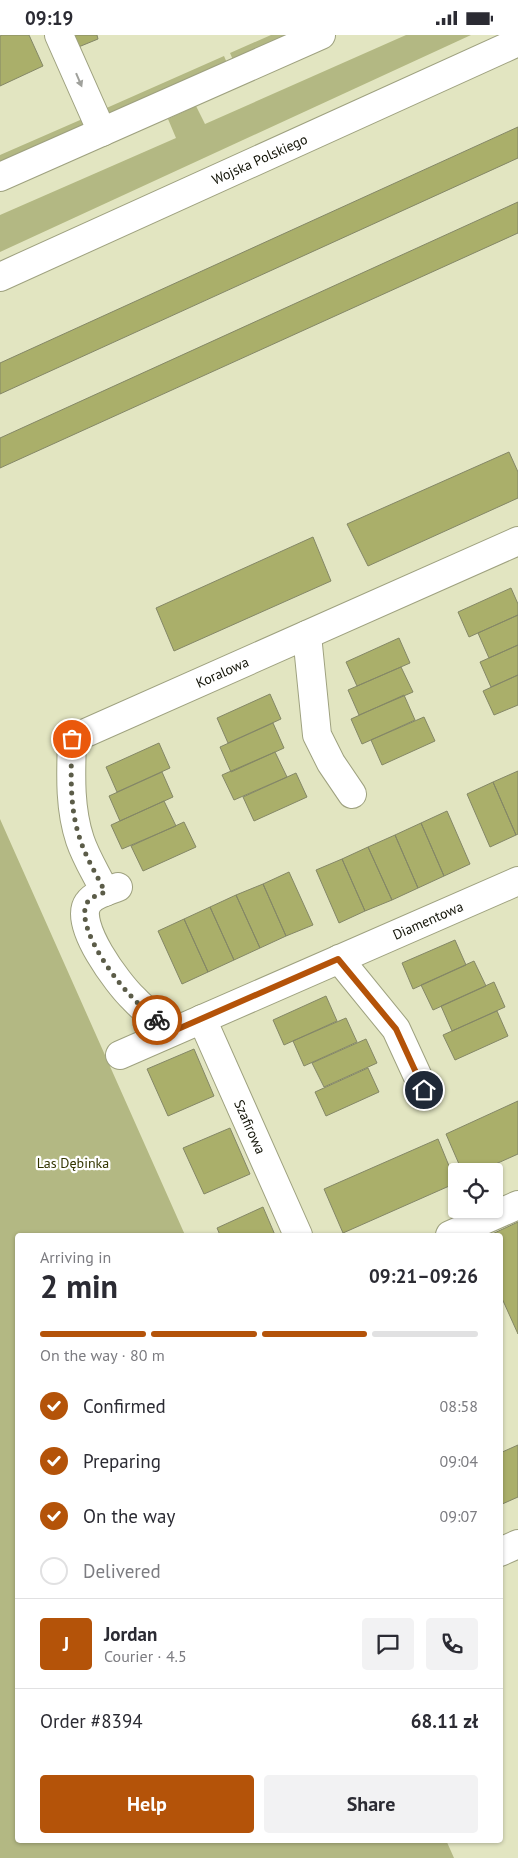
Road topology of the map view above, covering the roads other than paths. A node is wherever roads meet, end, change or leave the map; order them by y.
1 (59, 35) edge
2 (321, 35) edge
3 (518, 42) edge
4 (102, 132) junction
5 (0, 177) edge
6 (0, 277) edge
7 (518, 541) edge
8 (306, 635) junction
9 (352, 794) dead end
10 (518, 881) edge
11 (338, 959) junction
12 (202, 1019) junction
13 (171, 1032) junction
14 (120, 1055) dead end
15 (424, 1090) dead end
16 (518, 1205) edge
17 (297, 1233) edge
18 (455, 1233) edge
19 (518, 1544) edge
20 (503, 1551) edge

1 -> 4 street
2 - 4 street
3 - 6 street, Wojska Polskiego
4 - 5 street
7 - 8 street, Koralowa
8 - 9 street
8 - 13 street, Koralowa
10 - 11 street, Diamentowa
11 - 12 street, Diamentowa
11 - 15 street
12 - 13 street, Diamentowa
12 - 17 street, Szafirowa
13 - 14 street, Diamentowa
16 - 18 street
19 - 20 street

